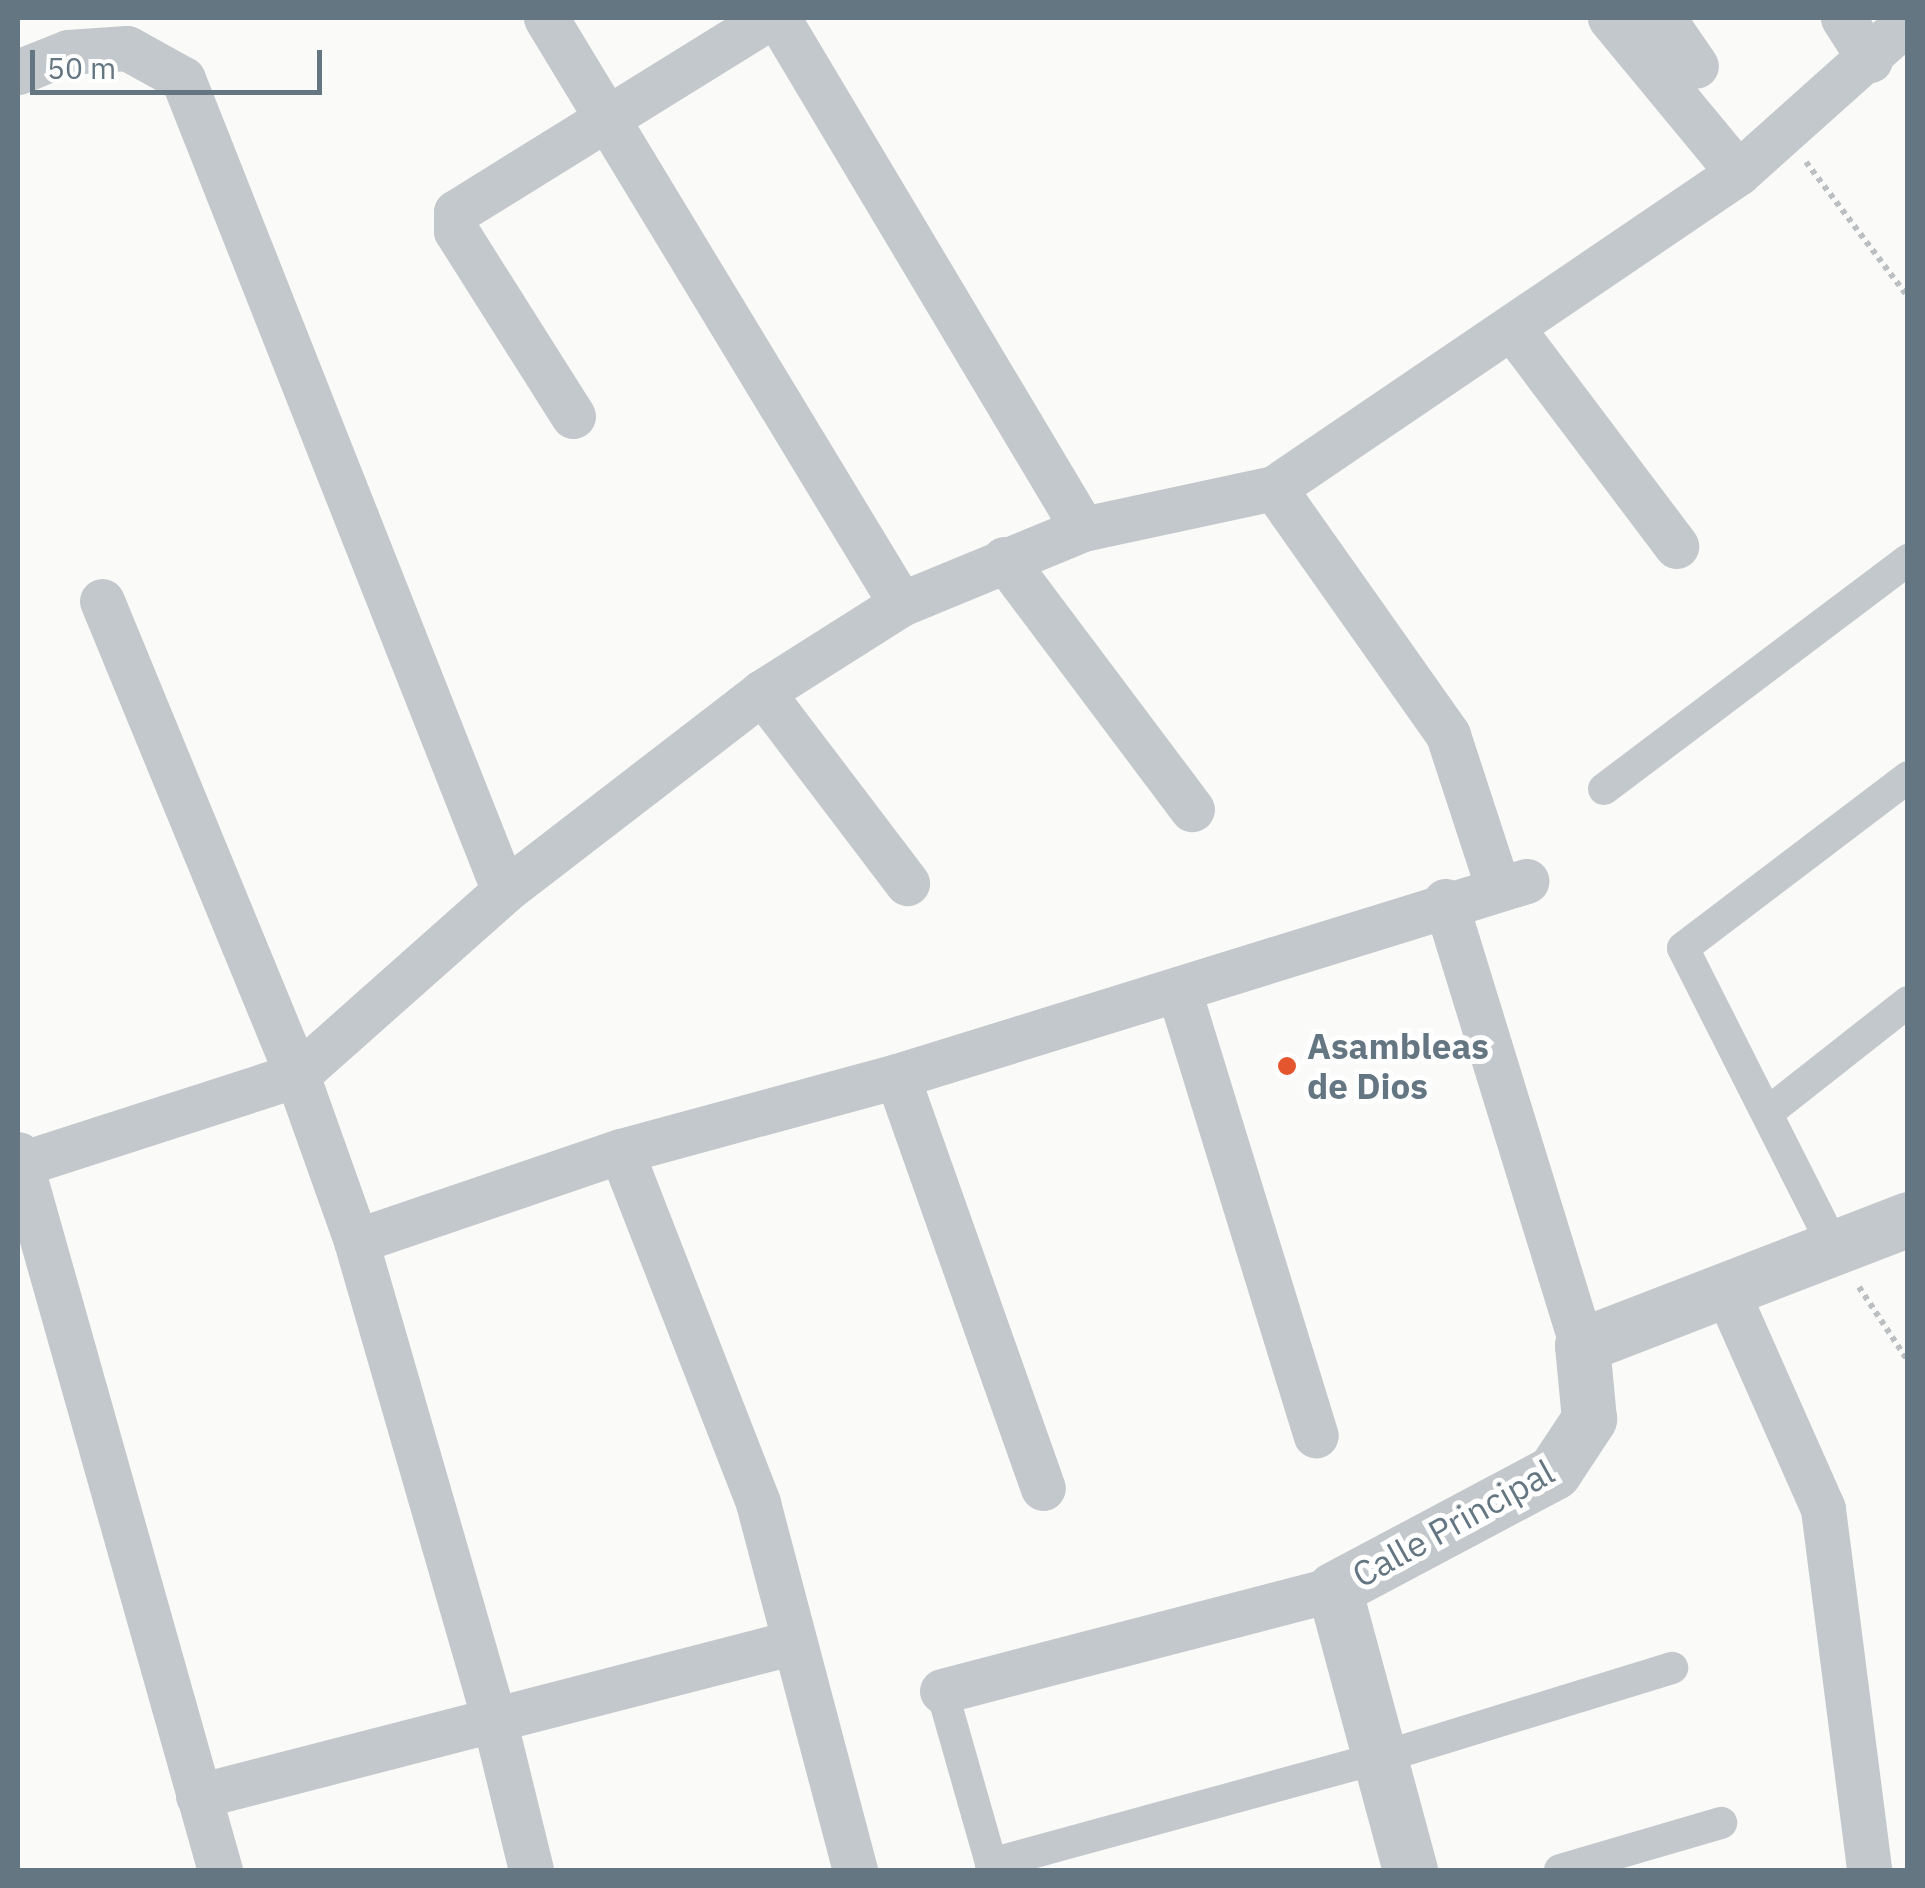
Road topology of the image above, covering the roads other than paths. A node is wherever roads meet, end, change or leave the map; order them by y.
1 (546, 18) edge
2 (769, 18) edge
3 (778, 18) edge
4 (1610, 18) edge
5 (1663, 18) edge
6 (1843, 18) edge
7 (1908, 21) edge
8 (1870, 60) junction
9 (1696, 66) dead end
10 (18, 72) edge
11 (606, 117) junction
12 (1738, 173) junction
13 (1512, 328) junction
14 (573, 416) dead end
15 (1274, 488) junction
16 (1083, 529) junction
17 (1676, 546) dead end
18 (1004, 559) junction
19 (1908, 560) edge
20 (102, 601) dead end
21 (900, 604) junction
22 (762, 692) junction
23 (1908, 777) edge
24 (1604, 789) dead end
25 (1192, 809) dead end
26 (907, 883) dead end
27 (504, 891) junction
28 (1445, 901) junction
29 (1179, 991) junction
30 (1908, 1002) edge
31 (296, 1074) junction
32 (898, 1076) junction
33 (1768, 1113) junction
34 (621, 1151) junction
35 (19, 1161) edge
36 (1908, 1219) edge
37 (356, 1240) junction
38 (1836, 1250) junction
39 (1726, 1292) junction
40 (1582, 1345) junction
41 (1316, 1435) dead end
42 (1042, 1488) dead end
43 (1334, 1589) junction
44 (791, 1643) junction
45 (1672, 1668) dead end
46 (942, 1692) joint
47 (494, 1719) junction
48 (1376, 1759) junction
49 (198, 1796) junction
50 (1721, 1823) dead end
51 (992, 1867) edge
52 (220, 1870) edge
53 (530, 1870) edge
54 (855, 1870) edge
55 (1410, 1870) edge
56 (1560, 1870) edge
57 (1869, 1870) edge

1 - 11 street
2 - 11 street
3 - 16 street
4 - 12 street
5 - 9 street
6 - 8 street
7 - 8 street
8 - 12 street
10 - 27 street
11 - 14 street
11 - 21 street
12 - 13 street
13 - 15 street
13 - 17 street
15 - 16 street
15 - 28 street
16 - 18 street
18 - 21 street
18 - 25 street
19 - 24 street
20 - 31 street
21 - 22 street
22 - 26 street
22 - 27 street
23 - 33 street
27 - 31 street
28 - 29 street
28 - 40 street
29 - 32 street
29 - 41 street
30 - 33 street
31 - 35 street
31 - 37 street
32 - 34 street
32 - 42 street
33 - 38 street
34 - 37 street
34 - 44 street
35 - 49 street
36 - 38 street
37 - 47 street
38 - 39 street
39 - 40 street
39 - 57 street
40 - 43 street, Calle Principal
43 - 46 street, Calle Principal
43 - 48 street
44 - 47 street
44 - 54 street
45 - 48 street
46 - 51 street
47 - 49 street
47 - 53 street
48 - 51 street
48 - 55 street
49 - 52 street
50 - 56 street

